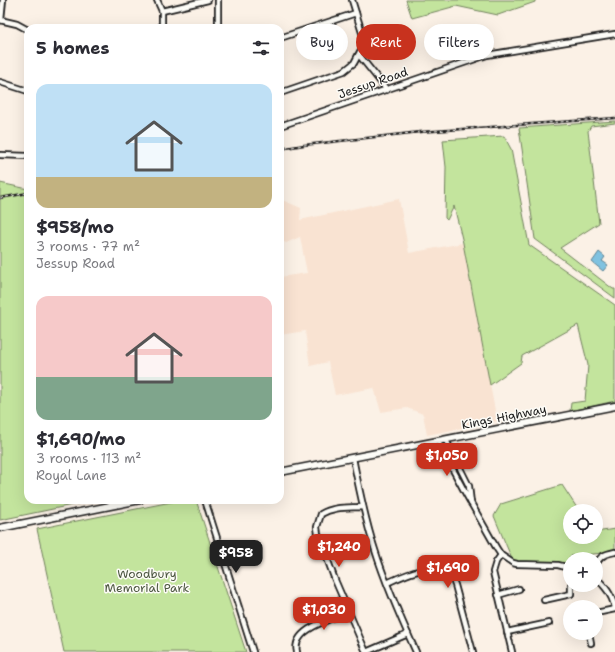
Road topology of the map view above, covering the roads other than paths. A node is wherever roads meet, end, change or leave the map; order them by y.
1 (3, 0) edge
2 (157, 0) edge
3 (208, 0) edge
4 (218, 0) edge
5 (352, 0) edge
6 (162, 11) junction
7 (356, 13) junction
8 (0, 20) edge
9 (162, 24) edge
10 (218, 24) edge
11 (359, 24) edge
12 (24, 28) edge
13 (615, 34) edge
14 (284, 37) edge
15 (356, 60) edge
16 (363, 60) edge
17 (0, 82) edge
18 (24, 90) edge
19 (387, 90) junction
20 (284, 91) edge
21 (284, 125) edge
22 (0, 155) edge
23 (24, 156) edge
24 (615, 406) edge
25 (446, 440) junction
26 (438, 442) junction
27 (353, 458) junction
28 (284, 471) edge
29 (472, 503) junction
30 (120, 504) edge
31 (206, 504) edge
32 (363, 507) junction
33 (0, 528) edge
34 (615, 552) edge
35 (501, 555) junction
36 (603, 556) edge
37 (563, 566) edge
38 (387, 583) junction
39 (603, 584) edge
40 (519, 589) dead end
41 (571, 592) edge
42 (498, 595) junction
43 (544, 600) dead end
44 (615, 608) edge
45 (603, 611) edge
46 (348, 612) junction
47 (549, 623) dead end
48 (507, 632) junction
49 (408, 634) junction
50 (590, 640) edge
51 (591, 643) dead end
52 (253, 652) edge
53 (297, 652) edge
54 (366, 652) edge
55 (416, 652) edge
56 (473, 652) edge
57 (512, 652) edge

1 - 8 street
2 - 6 street
3 - 6 street
4 - 10 street
5 - 7 street
6 - 9 street
7 - 11 street
7 - 14 street
8 - 12 street
13 - 19 street, Jessup Road
15 - 20 street
16 - 19 street
17 - 18 street
19 - 21 street, Jessup Road
22 - 23 street
24 - 25 main road, Kings Highway
25 - 26 main road, Kings Highway
25 - 29 street
26 - 27 main road, Kings Highway
26 - 29 street
27 - 28 main road, Kings Highway
27 - 32 street
29 - 35 street
30 - 33 main road
31 - 52 street
32 - 38 street
32 - 46 street
34 - 36 street
35 - 37 street
35 - 42 street
38 - 49 street
38 - 56 street
39 - 44 street
40 - 42 street
41 - 43 street
42 - 48 street
44 - 45 street
46 - 53 street
46 - 54 street
47 - 48 street
48 - 57 street
49 - 54 street
49 - 55 street
50 - 51 street

